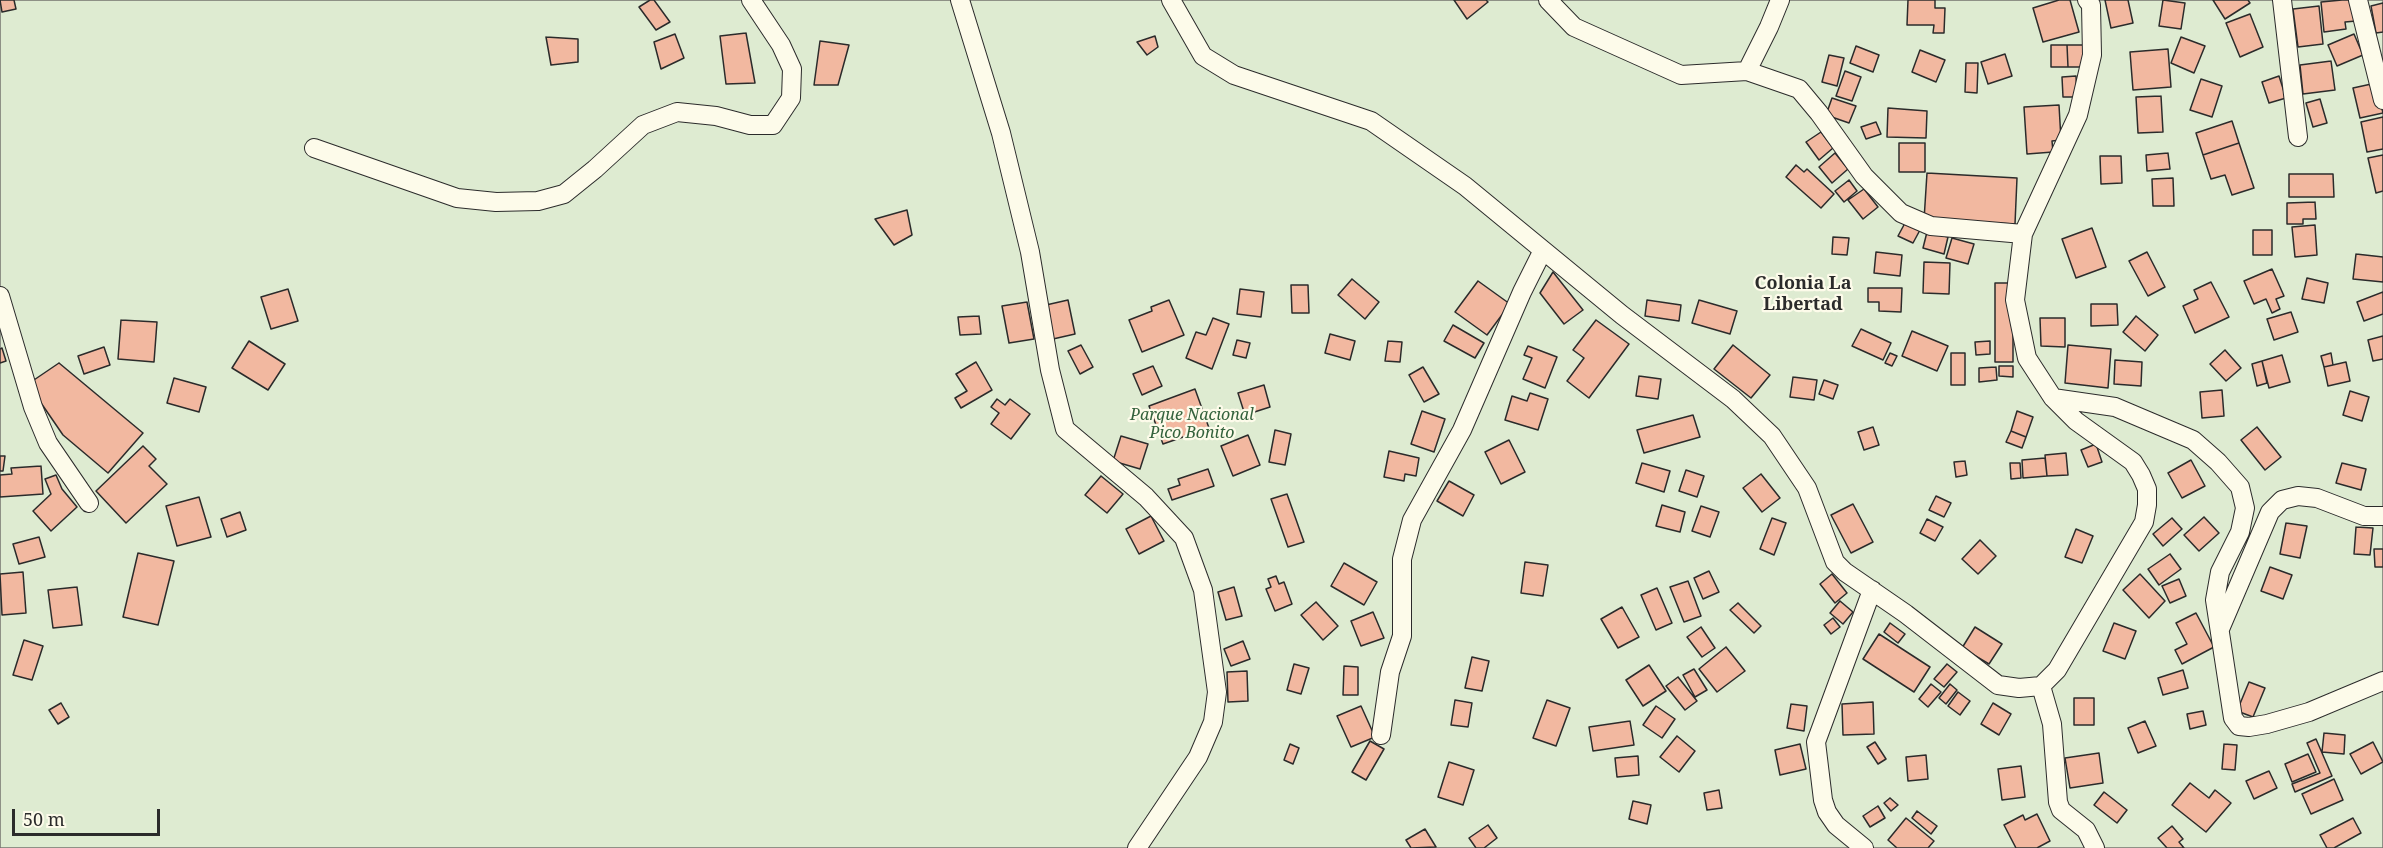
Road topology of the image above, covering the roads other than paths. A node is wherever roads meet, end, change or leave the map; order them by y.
1 (751, 0) edge
2 (960, 0) edge
3 (1171, 0) edge
4 (1548, 0) edge
5 (1780, 0) edge
6 (2087, 0) edge
7 (2358, 0) edge
8 (2288, 1) edge
9 (1747, 71) junction
10 (2383, 100) edge
11 (2298, 136) dead end
12 (314, 148) dead end
13 (2023, 234) junction
14 (1543, 250) junction
15 (0, 296) edge
16 (2053, 398) junction
17 (88, 503) dead end
18 (2383, 516) edge
19 (1872, 590) junction
20 (2219, 630) junction
21 (2383, 681) edge
22 (2042, 686) junction
23 (1380, 735) dead end
24 (1137, 848) edge
25 (1864, 848) edge
26 (2095, 848) edge

1 - 12 street
2 - 24 street
3 - 14 street
4 - 9 street
5 - 9 street
6 - 13 street
7 - 10 street
8 - 11 street
9 - 13 street
13 - 16 street
14 - 19 street
14 - 23 street
15 - 17 street
16 - 20 street
16 - 22 street
18 - 20 street
19 - 22 street
19 - 25 street
20 - 21 street
22 - 26 street

